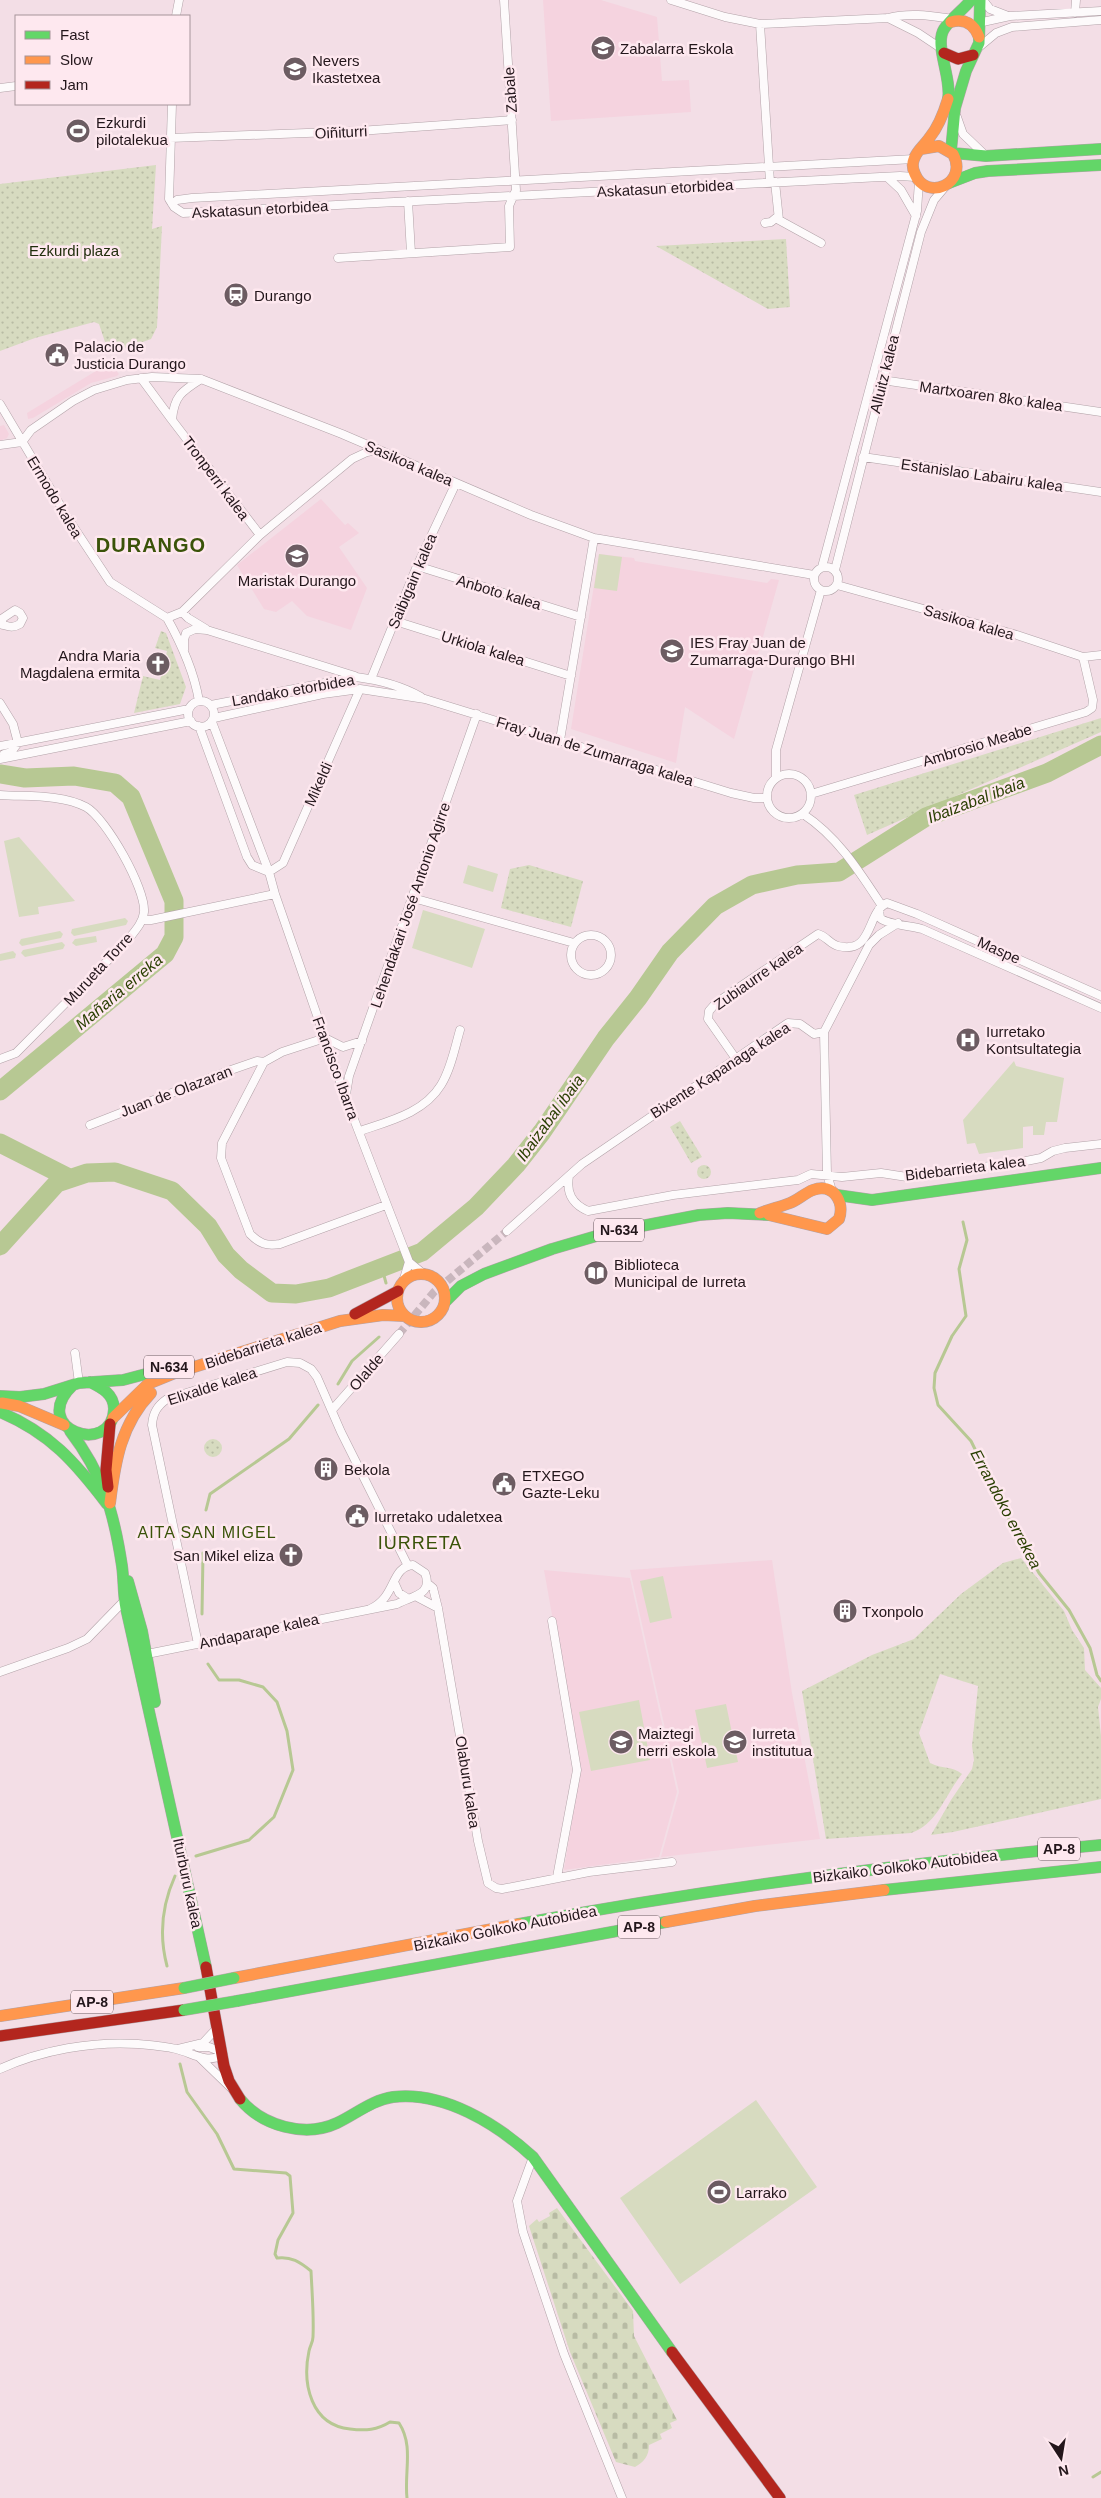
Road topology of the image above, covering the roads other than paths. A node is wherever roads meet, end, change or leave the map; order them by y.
1 (179, 0) edge
2 (504, 0) edge
3 (671, 0) edge
4 (971, 0) edge
5 (982, 0) edge
6 (1076, 0) edge
7 (1101, 11) edge
8 (1076, 13) junction
9 (176, 15) edge
10 (1010, 16) junction
11 (888, 18) junction
12 (1101, 20) edge
13 (958, 21) junction
14 (760, 24) junction
15 (982, 24) junction
16 (979, 37) junction
17 (943, 51) junction
18 (975, 52) junction
19 (15, 86) edge
20 (0, 88) edge
21 (172, 105) edge
22 (954, 108) junction
23 (512, 120) junction
24 (170, 138) junction
25 (1101, 149) edge
26 (952, 152) junction
27 (918, 154) junction
28 (986, 156) junction
29 (1101, 165) edge
30 (769, 167) junction
31 (887, 177) junction
32 (917, 179) junction
33 (516, 180) junction
34 (772, 182) junction
35 (948, 184) junction
36 (513, 196) junction
37 (408, 201) junction
38 (172, 204) junction
39 (777, 216) junction
40 (916, 216) junction
41 (765, 223) dead end
42 (821, 243) dead end
43 (411, 253) junction
44 (338, 258) dead end
45 (141, 378) junction
46 (201, 379) junction
47 (882, 380) junction
48 (0, 404) edge
49 (1101, 412) edge
50 (172, 420) junction
51 (349, 437) junction
52 (22, 442) junction
53 (0, 445) edge
54 (378, 450) junction
55 (355, 457) junction
56 (863, 457) junction
57 (456, 483) junction
58 (1101, 492) edge
59 (260, 535) junction
60 (594, 538) junction
61 (417, 566) junction
62 (822, 567) junction
63 (835, 570) junction
64 (814, 575) junction
65 (837, 585) junction
66 (821, 590) junction
67 (182, 612) junction
68 (581, 617) junction
69 (167, 618) junction
70 (395, 621) junction
71 (207, 630) junction
72 (184, 650) junction
73 (1101, 655) edge
74 (1083, 657) junction
75 (571, 676) junction
76 (356, 677) junction
77 (371, 679) junction
78 (360, 689) junction
79 (425, 699) junction
80 (199, 701) junction
81 (0, 703) edge
82 (211, 705) junction
83 (189, 709) junction
84 (477, 714) junction
85 (212, 720) junction
86 (191, 721) junction
87 (199, 726) junction
88 (560, 740) junction
89 (18, 743) junction
90 (0, 746) edge
91 (0, 755) edge
92 (0, 759) edge
93 (776, 778) junction
94 (811, 794) junction
95 (0, 795) edge
96 (766, 798) junction
97 (803, 814) junction
98 (269, 872) junction
99 (275, 894) junction
100 (412, 898) junction
101 (880, 908) junction
102 (143, 920) junction
103 (901, 924) junction
104 (574, 943) junction
105 (1101, 996) edge
106 (1101, 1008) edge
107 (460, 1030) dead end
108 (824, 1032) junction
109 (325, 1038) junction
110 (362, 1041) junction
111 (0, 1059) edge
112 (736, 1059) junction
113 (264, 1062) junction
114 (346, 1096) junction
115 (90, 1125) dead end
116 (360, 1132) junction
117 (1101, 1144) edge
118 (1101, 1168) edge
119 (814, 1174) junction
120 (827, 1174) junction
121 (568, 1176) junction
122 (834, 1193) junction
123 (805, 1194) junction
124 (872, 1200) junction
125 (386, 1205) junction
126 (760, 1213) junction
127 (841, 1215) junction
128 (804, 1224) junction
129 (507, 1231) tunnel mouth
130 (408, 1262) junction
131 (483, 1274) junction
132 (425, 1275) junction
133 (436, 1280) junction
134 (400, 1286) junction
135 (445, 1302) junction
136 (405, 1316) junction
137 (340, 1321) junction
138 (399, 1334) tunnel mouth
139 (247, 1348) junction
140 (74, 1353) dead end
141 (81, 1383) junction
142 (0, 1396) edge
143 (0, 1403) edge
144 (332, 1410) junction
145 (0, 1412) edge
146 (111, 1421) junction
147 (66, 1427) junction
148 (108, 1503) junction
149 (408, 1566) junction
150 (122, 1568) junction
151 (128, 1582) junction
152 (427, 1583) junction
153 (395, 1584) junction
154 (417, 1597) junction
155 (407, 1598) junction
156 (125, 1601) junction
157 (438, 1608) junction
158 (370, 1609) junction
159 (128, 1617) junction
160 (552, 1621) dead end
161 (198, 1644) junction
162 (147, 1654) junction
163 (0, 1672) edge
164 (150, 1706) junction
165 (158, 1739) junction
166 (1101, 1837) edge
167 (1101, 1845) edge
168 (1017, 1852) junction
169 (672, 1862) dead end
170 (1101, 1867) edge
171 (1044, 1873) junction
172 (558, 1877) junction
173 (1101, 1878) edge
174 (0, 2016) edge
175 (217, 2028) junction
176 (0, 2036) edge
177 (194, 2046) junction
178 (176, 2049) junction
179 (223, 2053) junction
180 (198, 2057) junction
181 (0, 2069) edge
182 (235, 2092) junction
183 (533, 2157) junction
184 (622, 2498) edge
185 (780, 2498) edge

1 - 9 street
2 - 23 street, Zabale
3 - 14 street
4 - 13 main road
5 - 10 street
5 - 15 main road
6 - 8 street
7 - 8 street
8 - 10 street
10 - 15 street
11 - 13 street
11 - 14 street
11 - 17 street
12 - 18 street
13 - 15 street
13 - 16 main road
13 - 17 main road
14 - 30 street
15 - 16 main road
16 - 18 main road
17 - 18 main road
17 - 27 main road
18 - 22 main road
19 - 20 street
21 - 24 street
22 - 26 main road
22 - 28 street
23 - 24 street, Oiñiturri
23 - 33 street, Zabale
24 - 38 street
25 - 28 main road
26 - 27 main road
26 - 28 main road
26 - 35 main road
27 - 30 street, Askatasun etorbidea
27 - 32 main road
29 - 35 main road
30 - 33 street, Askatasun etorbidea
30 - 34 street
31 - 32 street, Askatasun etorbidea
31 - 34 street, Askatasun etorbidea
31 - 40 street
32 - 35 main road
32 - 40 street, Alluitz kalea
33 - 36 street, Zabale
33 - 38 street, Askatasun etorbidea
34 - 36 street, Askatasun etorbidea
34 - 39 street
35 - 47 street, Alluitz kalea
36 - 37 street, Askatasun etorbidea
36 - 43 street, Zabale
37 - 38 street, Askatasun etorbidea
37 - 43 street
39 - 41 street
39 - 42 street
40 - 62 street, Alluitz kalea
43 - 44 street
45 - 46 street, Sasikoa kalea
45 - 50 street, Tronperri kalea
45 - 52 street, Sasikoa kalea
46 - 50 street
46 - 51 street, Sasikoa kalea
47 - 49 street, Martxoaren 8ko kalea
47 - 56 street, Alluitz kalea
48 - 52 street, Ermodo kalea
50 - 59 street, Tronperri kalea
51 - 54 street, Sasikoa kalea
51 - 55 street
52 - 53 street
52 - 69 street, Ermodo kalea
54 - 55 street
54 - 57 street, Sasikoa kalea
55 - 59 street
56 - 58 street, Estanislao Labairu kalea
56 - 63 street, Alluitz kalea
57 - 60 street, Sasikoa kalea
57 - 61 street, Saibigain kalea
59 - 67 street
60 - 64 street, Sasikoa kalea
60 - 68 street
61 - 68 street, Anboto kalea
61 - 70 street, Saibigain kalea
62 - 63 street
62 - 64 street
63 - 65 street
64 - 66 street
65 - 66 street
65 - 74 street, Sasikoa kalea
66 - 93 street
67 - 69 street
67 - 71 street
68 - 75 street
69 - 72 street
70 - 75 street, Urkiola kalea
70 - 77 street, Saibigain kalea
71 - 72 street
71 - 76 street
72 - 80 street
73 - 74 street, Sasikoa kalea
74 - 94 street, Ambrosio Meabe
75 - 88 street
76 - 77 street, Landako etorbidea
76 - 82 street, Landako etorbidea
77 - 79 street, Landako etorbidea
78 - 79 street, Landako etorbidea
78 - 85 street, Landako etorbidea
78 - 98 street, Mikeldi
79 - 84 street, Fray Juan de Zumarraga kalea
80 - 82 street
80 - 83 street
81 - 89 street
82 - 85 street
83 - 86 street
83 - 89 street
84 - 88 street, Fray Juan de Zumarraga kalea
84 - 100 street, Lehendakari José Antonio Agirre
85 - 87 street
85 - 98 street, Francisco Ibarra
86 - 87 street
86 - 92 street
87 - 98 street
88 - 96 street, Fray Juan de Zumarraga kalea
89 - 90 street
89 - 91 street
93 - 94 street
93 - 96 street
94 - 97 street
95 - 102 street, Murueta Torre
96 - 97 street
97 - 101 street
98 - 99 street, Francisco Ibarra
99 - 102 street
99 - 109 street, Francisco Ibarra
100 - 104 street
100 - 110 street, Lehendakari José Antonio Agirre
101 - 103 street, Maspe
101 - 105 street, Maspe
101 - 112 street, Zubiaurre kalea
102 - 111 street, Murueta Torre
103 - 106 street, Maspe
103 - 108 street
104 - 104 street
107 - 116 street
108 - 112 street, Bixente Kapanaga kalea
108 - 120 street
109 - 110 street
109 - 113 street, Juan de Olazaran
109 - 114 street, Francisco Ibarra
110 - 114 street, Lehendakari José Antonio Agirre
112 - 121 street, Bixente Kapanaga kalea
113 - 115 street, Juan de Olazaran
113 - 125 street, Juan de Olazaran
114 - 116 street, Francisco Ibarra
116 - 125 street, Francisco Ibarra
117 - 120 street, Bidebarrieta kalea
118 - 124 main road, Bidebarrieta kalea
119 - 120 street, Bidebarrieta kalea
119 - 121 street
119 - 123 street
120 - 122 street
121 - 129 street
122 - 123 main road
122 - 124 main road
122 - 127 main road
123 - 126 main road
123 - 128 main road
124 - 127 main road
125 - 130 street, Francisco Ibarra
126 - 128 main road
126 - 131 main road, N-634
127 - 128 main road
130 - 132 street
130 - 134 street
131 - 133 main road, N-634
131 - 135 main road
132 - 133 main road
132 - 134 main road, N-634
133 - 135 main road
134 - 136 main road
134 - 137 main road, N-634
135 - 136 main road, N-634
136 - 137 main road, N-634
137 - 139 main road, Bidebarrieta kalea / N-634
138 - 144 street, Olalde
139 - 141 main road, N-634
139 - 146 main road, Bidebarrieta kalea / N-634
139 - 148 main road
140 - 141 street
141 - 142 main road, N-634
141 - 146 main road
141 - 147 main road
143 - 147 main road, N-634
144 - 149 street
144 - 161 street, Elixalde kalea
145 - 148 main road
146 - 147 main road, N-634
146 - 148 main road
147 - 148 main road
148 - 150 main road
149 - 152 street
149 - 153 street
150 - 151 main road
150 - 156 main road
151 - 156 street
151 - 162 main road
152 - 154 street
152 - 157 street
153 - 155 street
153 - 158 street
154 - 155 street
154 - 157 street
155 - 158 street, Andaparape kalea
156 - 159 main road
156 - 163 street
157 - 172 street, Olaburu kalea
158 - 161 street, Andaparape kalea
159 - 162 main road
159 - 164 main road
160 - 172 street
161 - 162 street, Andaparape kalea
162 - 164 main road
162 - 165 main road
164 - 165 main road
165 - 175 main road, Iturburu kalea
166 - 168 main road
167 - 168 main road, Bizkaiko Golkoko Autobidea / AP-8
168 - 174 main road, Bizkaiko Golkoko Autobidea / AP-8, bridge
169 - 172 street, Olaburu kalea
170 - 171 main road, Bizkaiko Golkoko Autobidea / AP-8
171 - 173 main road
171 - 176 main road, Bizkaiko Golkoko Autobidea / AP-8, bridge
175 - 177 street
175 - 179 main road, Iturburu kalea
177 - 178 street
177 - 179 street
178 - 180 street
178 - 181 street
179 - 180 street
179 - 182 main road, Iturburu kalea
180 - 182 street
182 - 183 main road
183 - 184 street
183 - 185 main road

